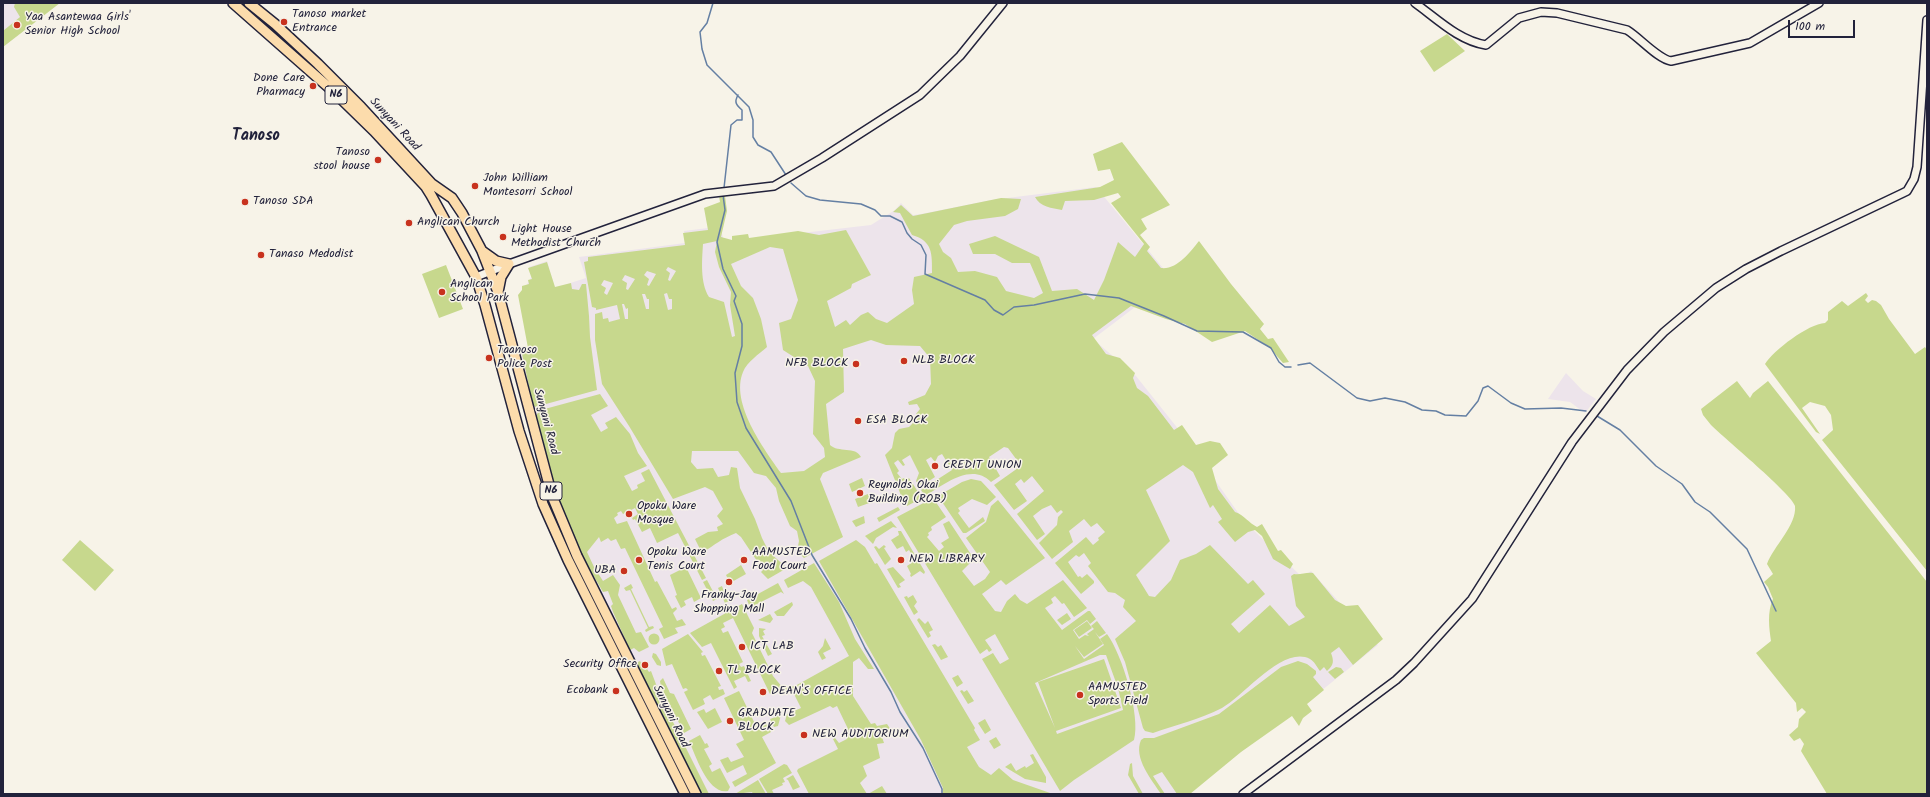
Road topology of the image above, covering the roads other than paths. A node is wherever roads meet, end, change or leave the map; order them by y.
1 (233, 3) edge
2 (249, 3) edge
3 (1003, 3) edge
4 (1415, 3) edge
5 (1819, 3) edge
6 (1927, 20) edge
7 (482, 251) junction
8 (508, 264) junction
9 (491, 272) junction
10 (476, 277) junction
11 (498, 292) junction
12 (692, 791) edge
13 (685, 794) edge
14 (1243, 794) edge

1 - 10 main road, Sunyani Road / N6
2 - 7 main road, Sunyani Road / N6
3 - 8 street
4 - 5 street
6 - 14 street
7 - 8 main road
7 - 9 main road, Sunyani Road / N6
8 - 9 street
8 - 11 main road
9 - 10 street
9 - 11 main road, Sunyani Road / N6
10 - 13 main road, N6
11 - 12 main road, Sunyani Road / N6

